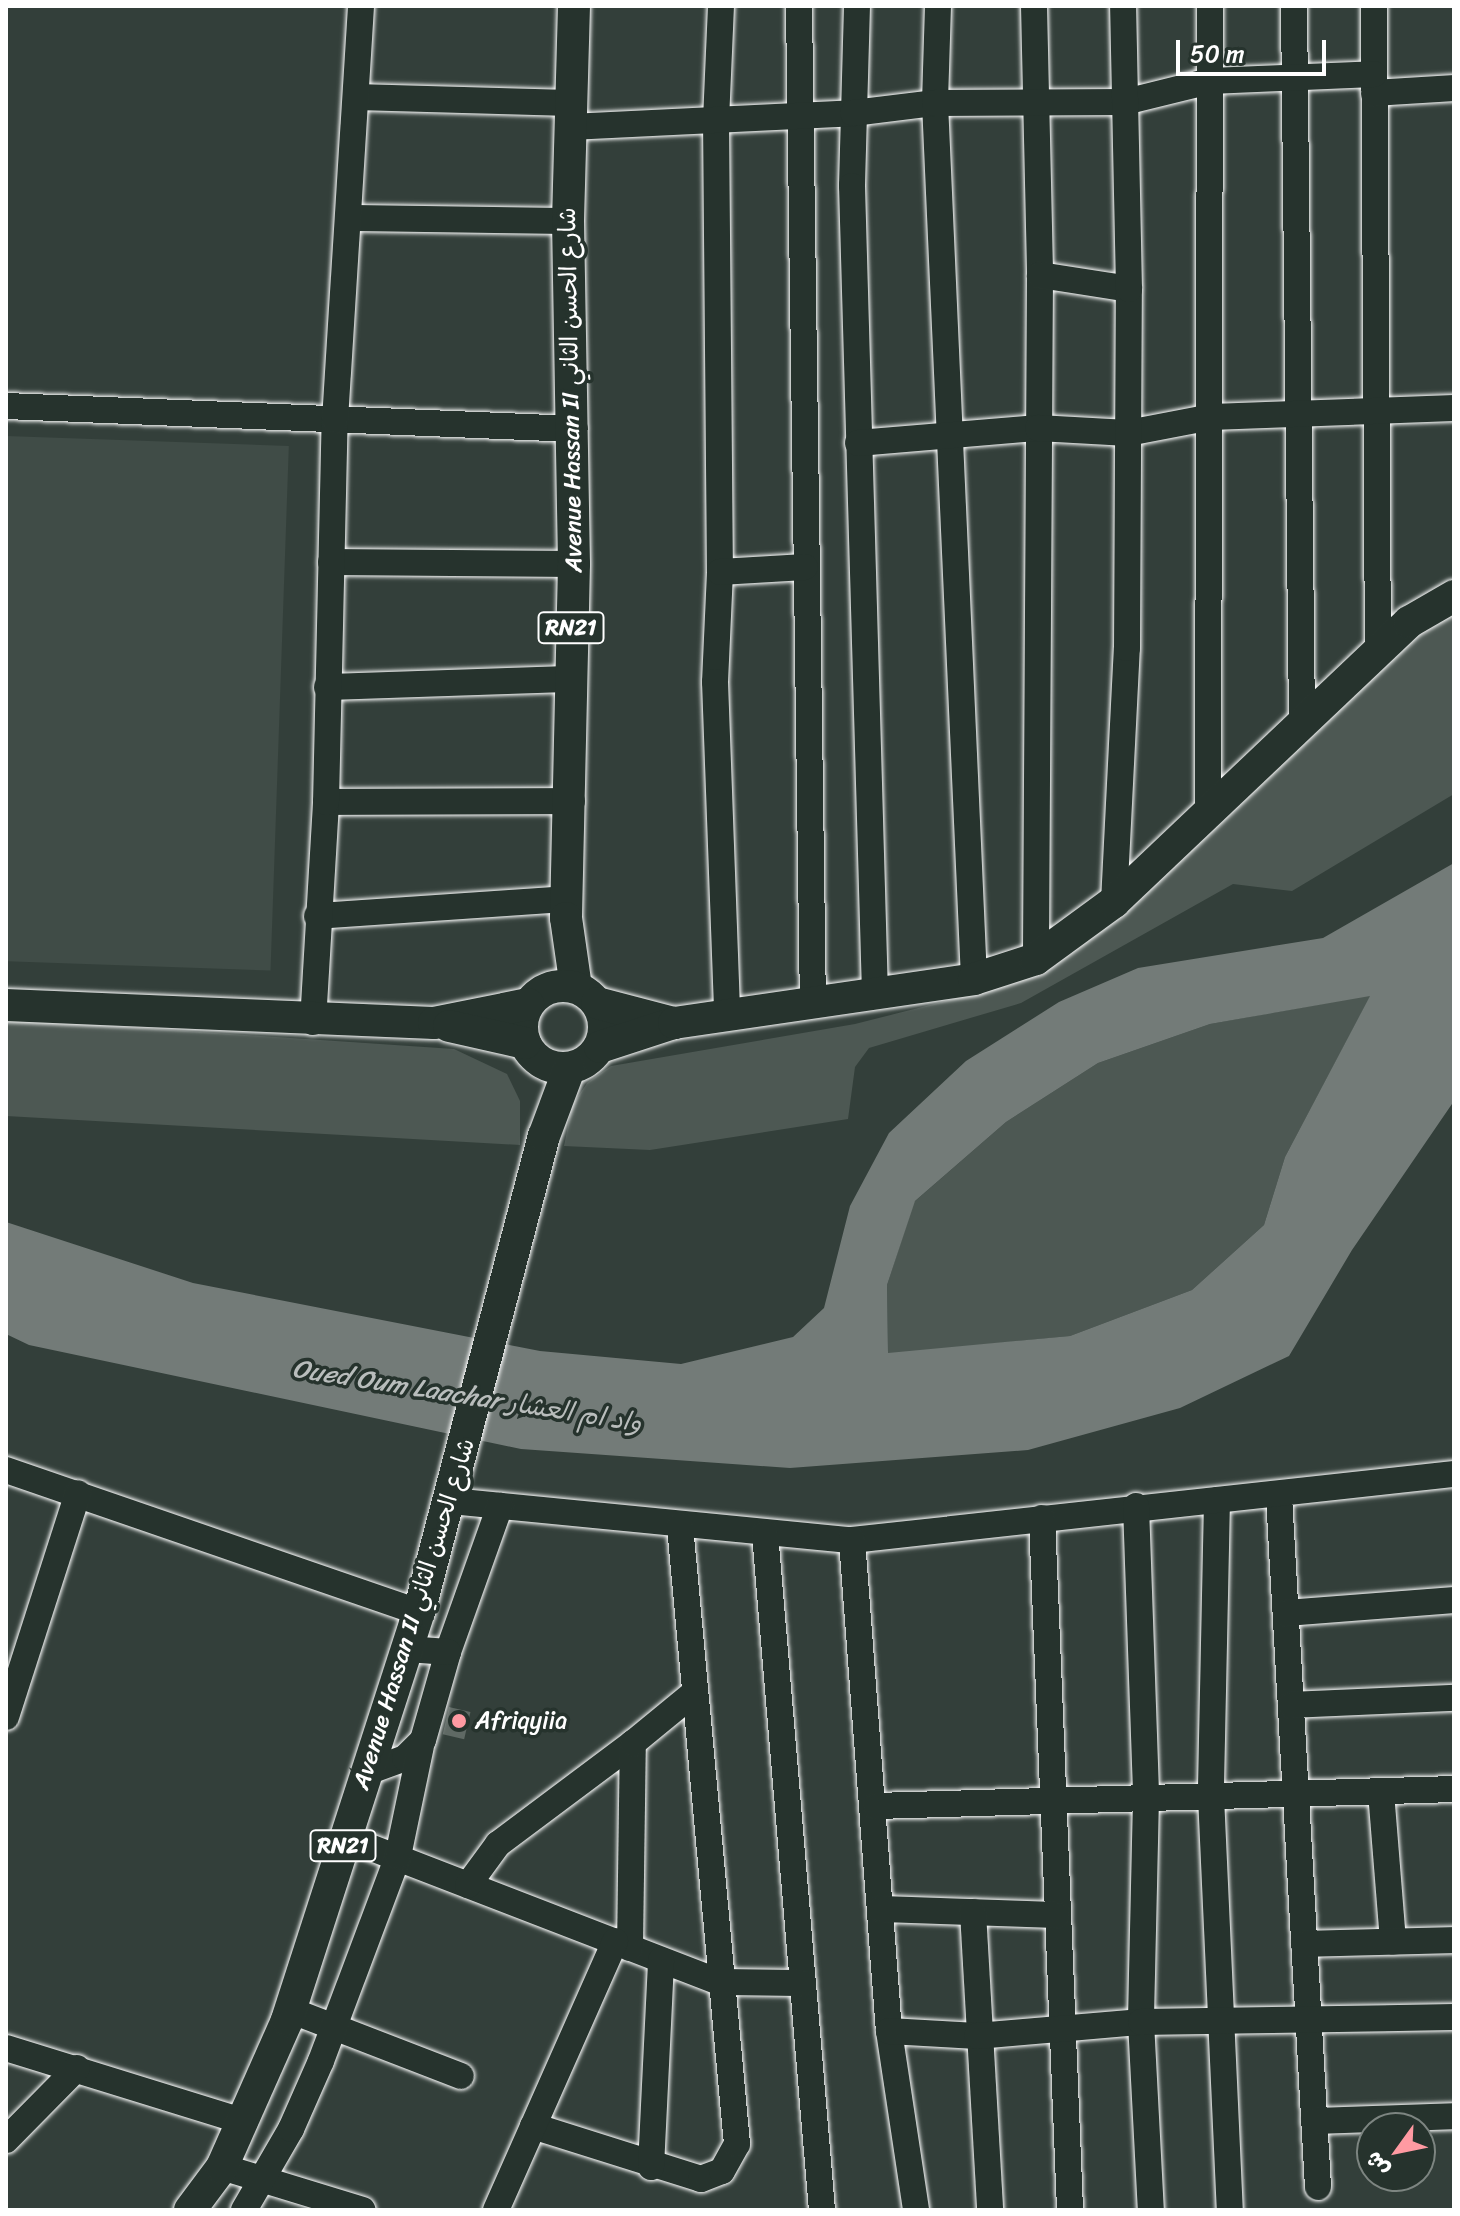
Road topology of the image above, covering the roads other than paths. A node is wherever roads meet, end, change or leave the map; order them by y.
1 (361, 6) edge
2 (574, 6) edge
3 (721, 6) edge
4 (799, 6) edge
5 (857, 6) edge
6 (938, 6) edge
7 (1034, 6) edge
8 (1123, 6) edge
9 (1210, 6) edge
10 (1294, 6) edge
11 (1374, 6) edge
12 (1294, 80) junction
13 (1210, 81) junction
14 (1374, 83) junction
15 (1454, 88) edge
16 (356, 97) junction
17 (1035, 100) junction
18 (1125, 102) junction
19 (935, 103) junction
20 (853, 113) junction
21 (800, 114) junction
22 (570, 115) junction
23 (716, 120) junction
24 (351, 218) junction
25 (568, 221) junction
26 (1040, 275) junction
27 (1129, 289) junction
28 (6, 406) edge
29 (1454, 408) edge
30 (1379, 409) junction
31 (1296, 412) junction
32 (1211, 417) junction
33 (335, 420) junction
34 (1038, 428) junction
35 (575, 429) junction
36 (1128, 433) junction
37 (951, 435) junction
38 (858, 443) junction
39 (331, 562) junction
40 (574, 564) junction
41 (805, 567) junction
42 (720, 572) junction
43 (1454, 596) edge
44 (1378, 652) junction
45 (569, 679) junction
46 (327, 687) junction
47 (1302, 724) junction
48 (572, 801) junction
49 (326, 802) junction
50 (1208, 816) junction
51 (1114, 902) junction
52 (566, 908) junction
53 (317, 916) junction
54 (1036, 959) junction
55 (974, 979) junction
56 (587, 995) junction
57 (875, 995) junction
58 (532, 1000) junction
59 (813, 1004) junction
60 (6, 1005) edge
61 (727, 1017) junction
62 (313, 1022) junction
63 (434, 1023) junction
64 (674, 1023) junction
65 (600, 1047) junction
66 (530, 1051) junction
67 (569, 1069) junction
68 (544, 1136) junction
69 (6, 1470) edge
70 (1454, 1474) edge
71 (78, 1493) junction
72 (1279, 1496) junction
73 (1217, 1500) junction
74 (451, 1501) junction
75 (500, 1506) junction
76 (1136, 1506) junction
77 (1042, 1518) junction
78 (680, 1526) junction
79 (765, 1534) junction
80 (852, 1540) junction
81 (1454, 1600) edge
82 (419, 1612) junction
83 (1286, 1613) junction
84 (407, 1649) junction
85 (448, 1652) junction
86 (695, 1692) junction
87 (1454, 1698) edge
88 (1291, 1705) junction
89 (6, 1717) edge
90 (633, 1743) junction
91 (421, 1746) junction
92 (367, 1772) junction
93 (1454, 1789) edge
94 (1381, 1792) junction
95 (1296, 1794) junction
96 (1211, 1796) junction
97 (1146, 1798) junction
98 (1051, 1801) junction
99 (876, 1806) junction
100 (346, 1838) junction
101 (398, 1856) junction
102 (468, 1885) junction
103 (881, 1909) junction
104 (973, 1912) junction
105 (1057, 1915) junction
106 (1454, 1940) edge
107 (1393, 1942) junction
108 (623, 1944) junction
109 (1304, 1944) junction
110 (661, 1960) junction
111 (720, 1982) junction
112 (802, 1983) junction
113 (290, 2010) junction
114 (1454, 2017) edge
115 (1221, 2021) junction
116 (1309, 2021) junction
117 (1141, 2022) junction
118 (332, 2026) junction
119 (889, 2031) junction
120 (1062, 2031) junction
121 (977, 2036) junction
122 (6, 2048) edge
123 (77, 2068) junction
124 (461, 2076) dead end
125 (1454, 2116) edge
126 (1314, 2121) junction
127 (245, 2122) junction
128 (533, 2126) junction
129 (6, 2140) edge
130 (222, 2167) junction
131 (651, 2167) junction
132 (260, 2180) junction
133 (1318, 2187) dead end
134 (190, 2210) edge
135 (244, 2210) edge
136 (363, 2210) edge
137 (496, 2210) edge
138 (822, 2210) edge
139 (916, 2210) edge
140 (990, 2210) edge
141 (1070, 2210) edge
142 (1151, 2210) edge
143 (1230, 2210) edge

1 - 16 street
2 - 22 main road, Avenue Hassan II شارع الحسن الثاني / RN21
3 - 23 street
4 - 21 street
5 - 20 street
6 - 19 street
7 - 17 street
8 - 18 street
9 - 13 street
10 - 12 street
11 - 14 street
12 - 13 street
12 - 14 street
12 - 31 street
13 - 18 street
13 - 32 street
14 - 15 street
14 - 30 street
16 - 22 street
16 - 24 street
17 - 18 street
17 - 19 street
17 - 26 street
18 - 27 street
19 - 20 street
19 - 37 street
20 - 21 street
20 - 38 street
21 - 23 street
21 - 41 street
22 - 23 street
22 - 25 main road, Avenue Hassan II شارع الحسن الثاني / RN21
23 - 42 street
24 - 25 street
24 - 33 street
25 - 35 main road, Avenue Hassan II شارع الحسن الثاني / RN21
26 - 27 street
26 - 34 street
27 - 36 street
28 - 33 street
29 - 30 street
30 - 31 street
30 - 44 street
31 - 32 street
31 - 47 street
32 - 36 street
32 - 50 street
33 - 35 street
33 - 39 street
34 - 36 street
34 - 37 street
34 - 54 street
35 - 40 main road, Avenue Hassan II شارع الحسن الثاني / RN21
36 - 51 street
37 - 38 street
37 - 55 street
38 - 57 street
39 - 40 street
39 - 46 street
40 - 45 main road, Avenue Hassan II شارع الحسن الثاني / RN21
41 - 42 street
41 - 59 street
42 - 61 street
43 - 44 main road
44 - 47 main road
45 - 46 street
45 - 48 main road, Avenue Hassan II شارع الحسن الثاني / RN21
46 - 49 street
47 - 50 main road
48 - 49 street
48 - 52 main road, Avenue Hassan II شارع الحسن الثاني / RN21
49 - 53 street
50 - 51 main road
51 - 54 main road
52 - 53 street
52 - 56 main road, Avenue Hassan II شارع الحسن الثاني / RN21
52 - 58 main road, Avenue Hassan II شارع الحسن الثاني / RN21
53 - 62 street
54 - 55 main road
55 - 57 main road
56 - 58 main road
56 - 64 main road
56 - 65 main road, Avenue Hassan II شارع الحسن الثاني / RN21
57 - 59 main road
58 - 63 main road
58 - 66 main road, Avenue Hassan II شارع الحسن الثاني / RN21
59 - 61 main road
60 - 62 main road
61 - 64 main road
62 - 63 main road
63 - 66 main road
64 - 65 main road
65 - 67 main road
66 - 67 main road
66 - 68 main road, Avenue Hassan II شارع الحسن الثاني / RN21
67 - 68 main road, Avenue Hassan II شارع الحسن الثاني / RN21
68 - 74 main road, Avenue Hassan II شارع الحسن الثاني / RN21
69 - 71 street
70 - 72 street
71 - 82 street
71 - 89 street
72 - 73 street
72 - 83 street
73 - 76 street
73 - 96 street
74 - 75 street
74 - 82 main road, Avenue Hassan II شارع الحسن الثاني / RN21
75 - 78 street
75 - 85 street
76 - 77 street
76 - 97 street
77 - 80 street
77 - 98 street
78 - 79 street
78 - 86 street
79 - 80 street
79 - 112 street
80 - 99 street
81 - 83 street
82 - 84 main road, Avenue Hassan II شارع الحسن الثاني / RN21
83 - 88 street
84 - 85 street
84 - 92 main road, Avenue Hassan II شارع الحسن الثاني / RN21
85 - 91 street
86 - 90 street
86 - 111 street
87 - 88 street
88 - 95 street
90 - 102 street
90 - 108 street
91 - 92 street
91 - 101 street
92 - 100 main road, Avenue Hassan II شارع الحسن الثاني / RN21
93 - 94 street
94 - 95 street
94 - 107 street
95 - 96 street
95 - 109 street
96 - 97 street
96 - 115 street
97 - 98 street
97 - 117 street
98 - 99 street
98 - 105 street
99 - 103 street
100 - 101 street
100 - 113 main road, Avenue Hassan II شارع الحسن الثاني / RN21
101 - 102 street
101 - 118 street
102 - 108 street
103 - 104 street
103 - 119 street
104 - 105 street
104 - 121 street
105 - 120 street
106 - 107 street
107 - 109 street
108 - 110 street
108 - 128 street
109 - 116 street
110 - 111 street
110 - 131 street
111 - 112 street
111 - 131 street
112 - 138 street
113 - 118 street
113 - 127 main road, Avenue Hassan II شارع الحسن الثاني / RN21
114 - 116 street
115 - 116 street
115 - 117 street
115 - 143 street
116 - 126 street
117 - 120 street
117 - 142 street
118 - 124 street
118 - 132 street
119 - 121 street
119 - 139 street
120 - 121 street
120 - 141 street
121 - 140 street
122 - 123 street
123 - 127 street
123 - 129 street
125 - 126 street
126 - 133 street
127 - 130 main road, Avenue Hassan II شارع الحسن الثاني / RN21
128 - 131 street
128 - 137 street
130 - 132 street
130 - 134 main road, Avenue Hassan II شارع الحسن الثاني / RN21
132 - 135 street
132 - 136 street

